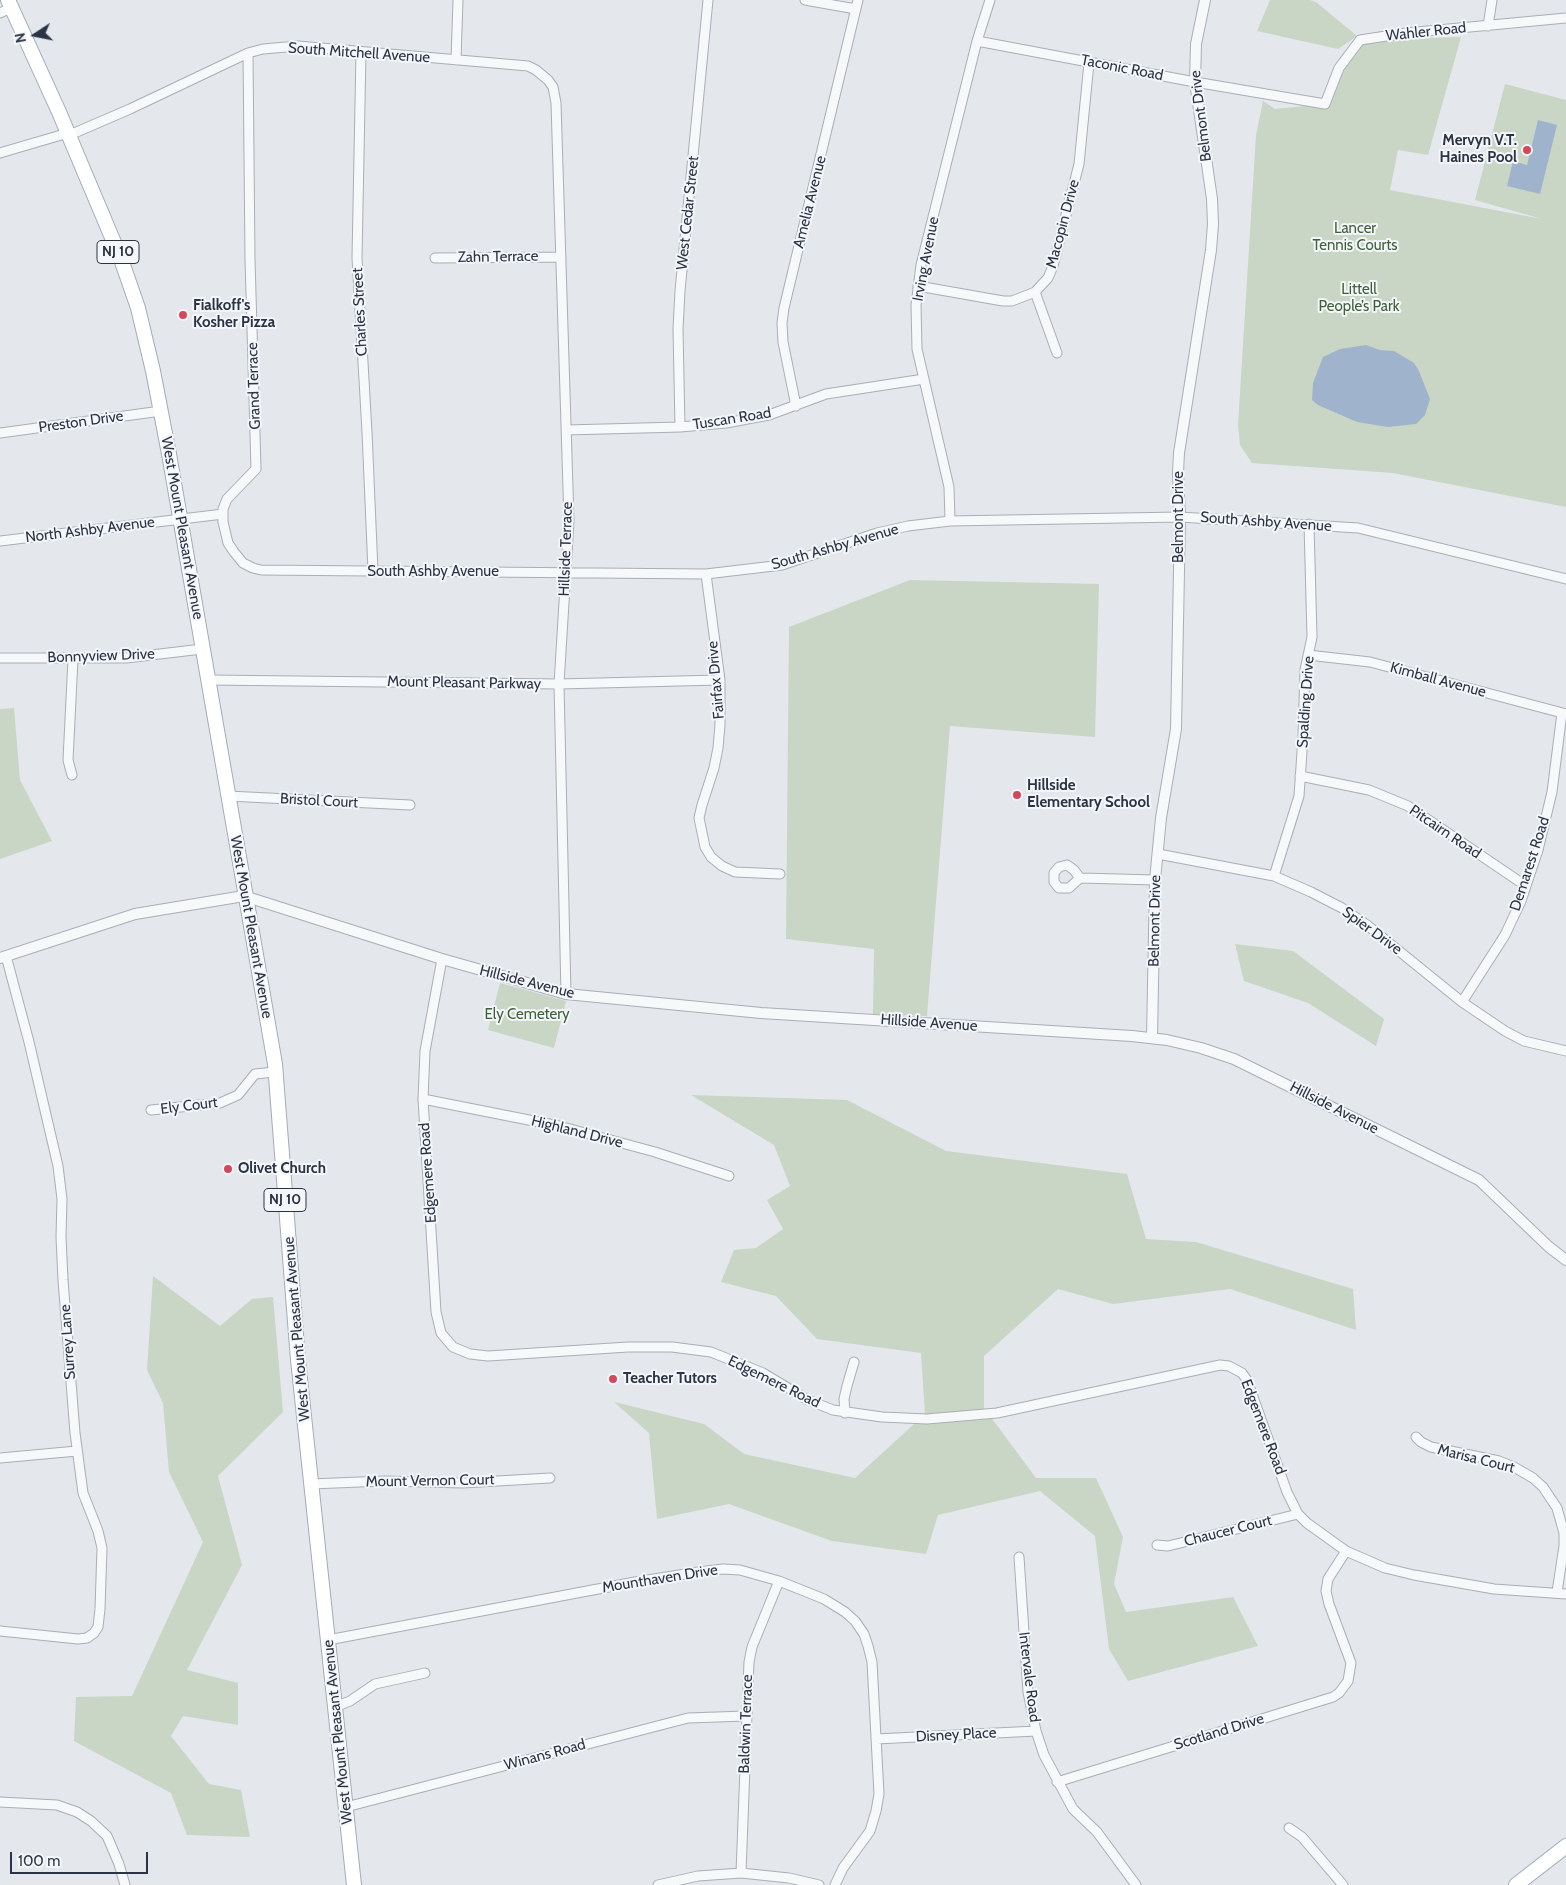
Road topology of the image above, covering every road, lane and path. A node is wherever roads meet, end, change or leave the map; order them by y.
1 (458, 0) edge
2 (708, 0) edge
3 (805, 0) edge
4 (990, 0) edge
5 (1205, 0) edge
6 (1492, 0) edge
7 (857, 4) edge
8 (6, 7) edge
9 (1566, 18) edge
10 (1488, 26) junction
11 (977, 41) junction
12 (361, 52) junction
13 (248, 53) junction
14 (456, 60) junction
15 (1089, 62) junction
16 (1195, 82) junction
17 (556, 103) joint
18 (1325, 104) joint
19 (68, 133) junction
20 (0, 153) edge
21 (560, 257) junction
22 (435, 258) dead end
23 (918, 286) junction
24 (1035, 292) junction
25 (1057, 353) dead end
26 (924, 379) junction
27 (796, 406) junction
28 (161, 411) junction
29 (680, 427) junction
30 (566, 430) junction
31 (0, 433) edge
32 (223, 514) junction
33 (1180, 517) junction
34 (181, 520) junction
35 (950, 521) junction
36 (1309, 524) junction
37 (0, 541) edge
38 (372, 571) junction
39 (566, 572) junction
40 (706, 574) junction
41 (1566, 579) edge
42 (202, 648) junction
43 (1308, 655) junction
44 (0, 658) edge
45 (73, 659) junction
46 (208, 680) junction
47 (720, 680) junction
48 (559, 684) junction
49 (1564, 714) edge
50 (72, 775) dead end
51 (1300, 776) junction
52 (228, 796) junction
53 (410, 805) dead end
54 (1158, 854) junction
55 (780, 874) dead end
56 (1274, 876) junction
57 (1080, 878) dead end
58 (1155, 880) junction
59 (1526, 886) junction
60 (244, 896) junction
61 (3, 957) edge
62 (442, 960) junction
63 (566, 994) junction
64 (1462, 1002) junction
65 (1152, 1038) junction
66 (1566, 1051) edge
67 (275, 1072) junction
68 (423, 1099) junction
69 (152, 1110) dead end
70 (729, 1176) dead end
71 (1566, 1260) edge
72 (854, 1362) dead end
73 (845, 1412) junction
74 (1416, 1437) dead end
75 (77, 1451) junction
76 (0, 1458) edge
77 (550, 1478) dead end
78 (311, 1484) junction
79 (1298, 1514) junction
80 (1157, 1545) dead end
81 (1346, 1551) junction
82 (1019, 1557) dead end
83 (779, 1581) junction
84 (1562, 1593) edge
85 (0, 1631) edge
86 (328, 1640) junction
87 (426, 1673) dead end
88 (335, 1707) junction
89 (746, 1716) junction
90 (1036, 1731) junction
91 (876, 1739) junction
92 (1057, 1782) junction
93 (0, 1802) edge
94 (346, 1807) junction
95 (1289, 1828) dead end
96 (1566, 1846) edge
97 (741, 1873) junction
98 (125, 1885) edge
99 (354, 1885) edge
100 (658, 1885) edge
101 (819, 1885) edge
102 (836, 1885) edge
103 (1136, 1885) edge
104 (1343, 1885) edge
105 (1516, 1885) edge

1 - 14 street
2 - 29 street, West Cedar Street
3 - 7 street
4 - 11 street, Irving Avenue
5 - 16 street, Belmont Drive
6 - 10 street
7 - 27 street, Amelia Avenue
8 - 19 main road, West Mount Pleasant Avenue / NJ 10
9 - 10 street, Wahler Road
10 - 18 street, Wahler Road
11 - 15 street, Taconic Road
11 - 23 street, Irving Avenue
12 - 13 street, South Mitchell Avenue
12 - 14 street, South Mitchell Avenue
12 - 38 street, Charles Street
13 - 19 street, South Mitchell Avenue
13 - 32 street, Grand Terrace
14 - 17 street, South Mitchell Avenue
15 - 16 street, Taconic Road
15 - 24 street, Macopin Drive
16 - 18 street, Taconic Road
16 - 33 street, Belmont Drive
17 - 21 street, Hillside Terrace
19 - 20 street, South Mitchell Avenue
19 - 28 main road, West Mount Pleasant Avenue / NJ 10
21 - 22 street, Zahn Terrace
21 - 30 street, Hillside Terrace
23 - 24 street
23 - 26 street, Irving Avenue
24 - 25 street
26 - 27 street, Tuscan Road
26 - 35 street, Irving Avenue
27 - 29 street, Tuscan Road
28 - 31 street, Preston Drive
28 - 34 main road, West Mount Pleasant Avenue / NJ 10
29 - 30 street, Tuscan Road
30 - 39 street, Hillside Terrace
32 - 34 street
32 - 38 street, South Ashby Avenue
33 - 35 street, South Ashby Avenue
33 - 36 street, South Ashby Avenue
33 - 54 street, Belmont Drive
34 - 37 street, North Ashby Avenue
34 - 42 main road, West Mount Pleasant Avenue / NJ 10
35 - 40 street, South Ashby Avenue
36 - 41 street, South Ashby Avenue
36 - 43 street, Spalding Drive
38 - 39 street, South Ashby Avenue
39 - 40 street, South Ashby Avenue
39 - 48 street, Hillside Terrace
40 - 47 street, Fairfax Drive
42 - 45 street, Bonnyview Drive
42 - 46 main road, West Mount Pleasant Avenue / NJ 10
43 - 49 street, Kimball Avenue
43 - 51 street, Spalding Drive
44 - 45 street, Bonnyview Drive
45 - 50 street
46 - 48 street, Mount Pleasant Parkway
46 - 52 main road, West Mount Pleasant Avenue / NJ 10
47 - 48 street, Mount Pleasant Parkway
47 - 55 street, Fairfax Drive
48 - 63 street, Hillside Terrace
49 - 59 street, Demarest Road
51 - 56 street, Spalding Drive
51 - 59 street, Pitcairn Road
52 - 53 street, Bristol Court
52 - 60 main road, West Mount Pleasant Avenue / NJ 10
54 - 56 street, Spier Drive
54 - 58 street, Belmont Drive
56 - 64 street, Spier Drive
57 - 58 street
58 - 65 street, Belmont Drive
59 - 64 street, Demarest Road
60 - 61 street
60 - 62 street, Hillside Avenue
60 - 67 main road, West Mount Pleasant Avenue / NJ 10
61 - 75 street, Surrey Lane
62 - 63 street, Hillside Avenue
62 - 68 street, Edgemere Road
63 - 65 street, Hillside Avenue
64 - 66 street, Spier Drive
65 - 71 street, Hillside Avenue
67 - 69 street, Ely Court
67 - 78 main road, West Mount Pleasant Avenue / NJ 10
68 - 70 street, Highland Drive
68 - 73 street, Edgemere Road
72 - 73 street
73 - 79 street, Edgemere Road
74 - 84 street, Marisa Court
75 - 76 street
75 - 85 street, Surrey Lane
77 - 78 street, Mount Vernon Court
78 - 86 main road, West Mount Pleasant Avenue / NJ 10
79 - 80 street, Chaucer Court
79 - 81 street, Edgemere Road
81 - 84 street, Edgemere Road
81 - 92 street, Scotland Drive
82 - 90 street, Intervale Road
83 - 86 street, Mounthaven Drive
83 - 89 street, Baldwin Terrace
83 - 91 street, Mounthaven Drive
86 - 88 main road, West Mount Pleasant Avenue / NJ 10
87 - 88 street
88 - 94 main road, West Mount Pleasant Avenue / NJ 10
89 - 94 street, Winans Road
89 - 97 street, Baldwin Terrace
90 - 91 street, Disney Place
90 - 92 street, Intervale Road
91 - 102 street, Mounthaven Drive
92 - 103 street, Intervale Road
93 - 98 street
94 - 99 main road, West Mount Pleasant Avenue / NJ 10
95 - 104 street
96 - 105 main road
97 - 100 street
97 - 101 street

